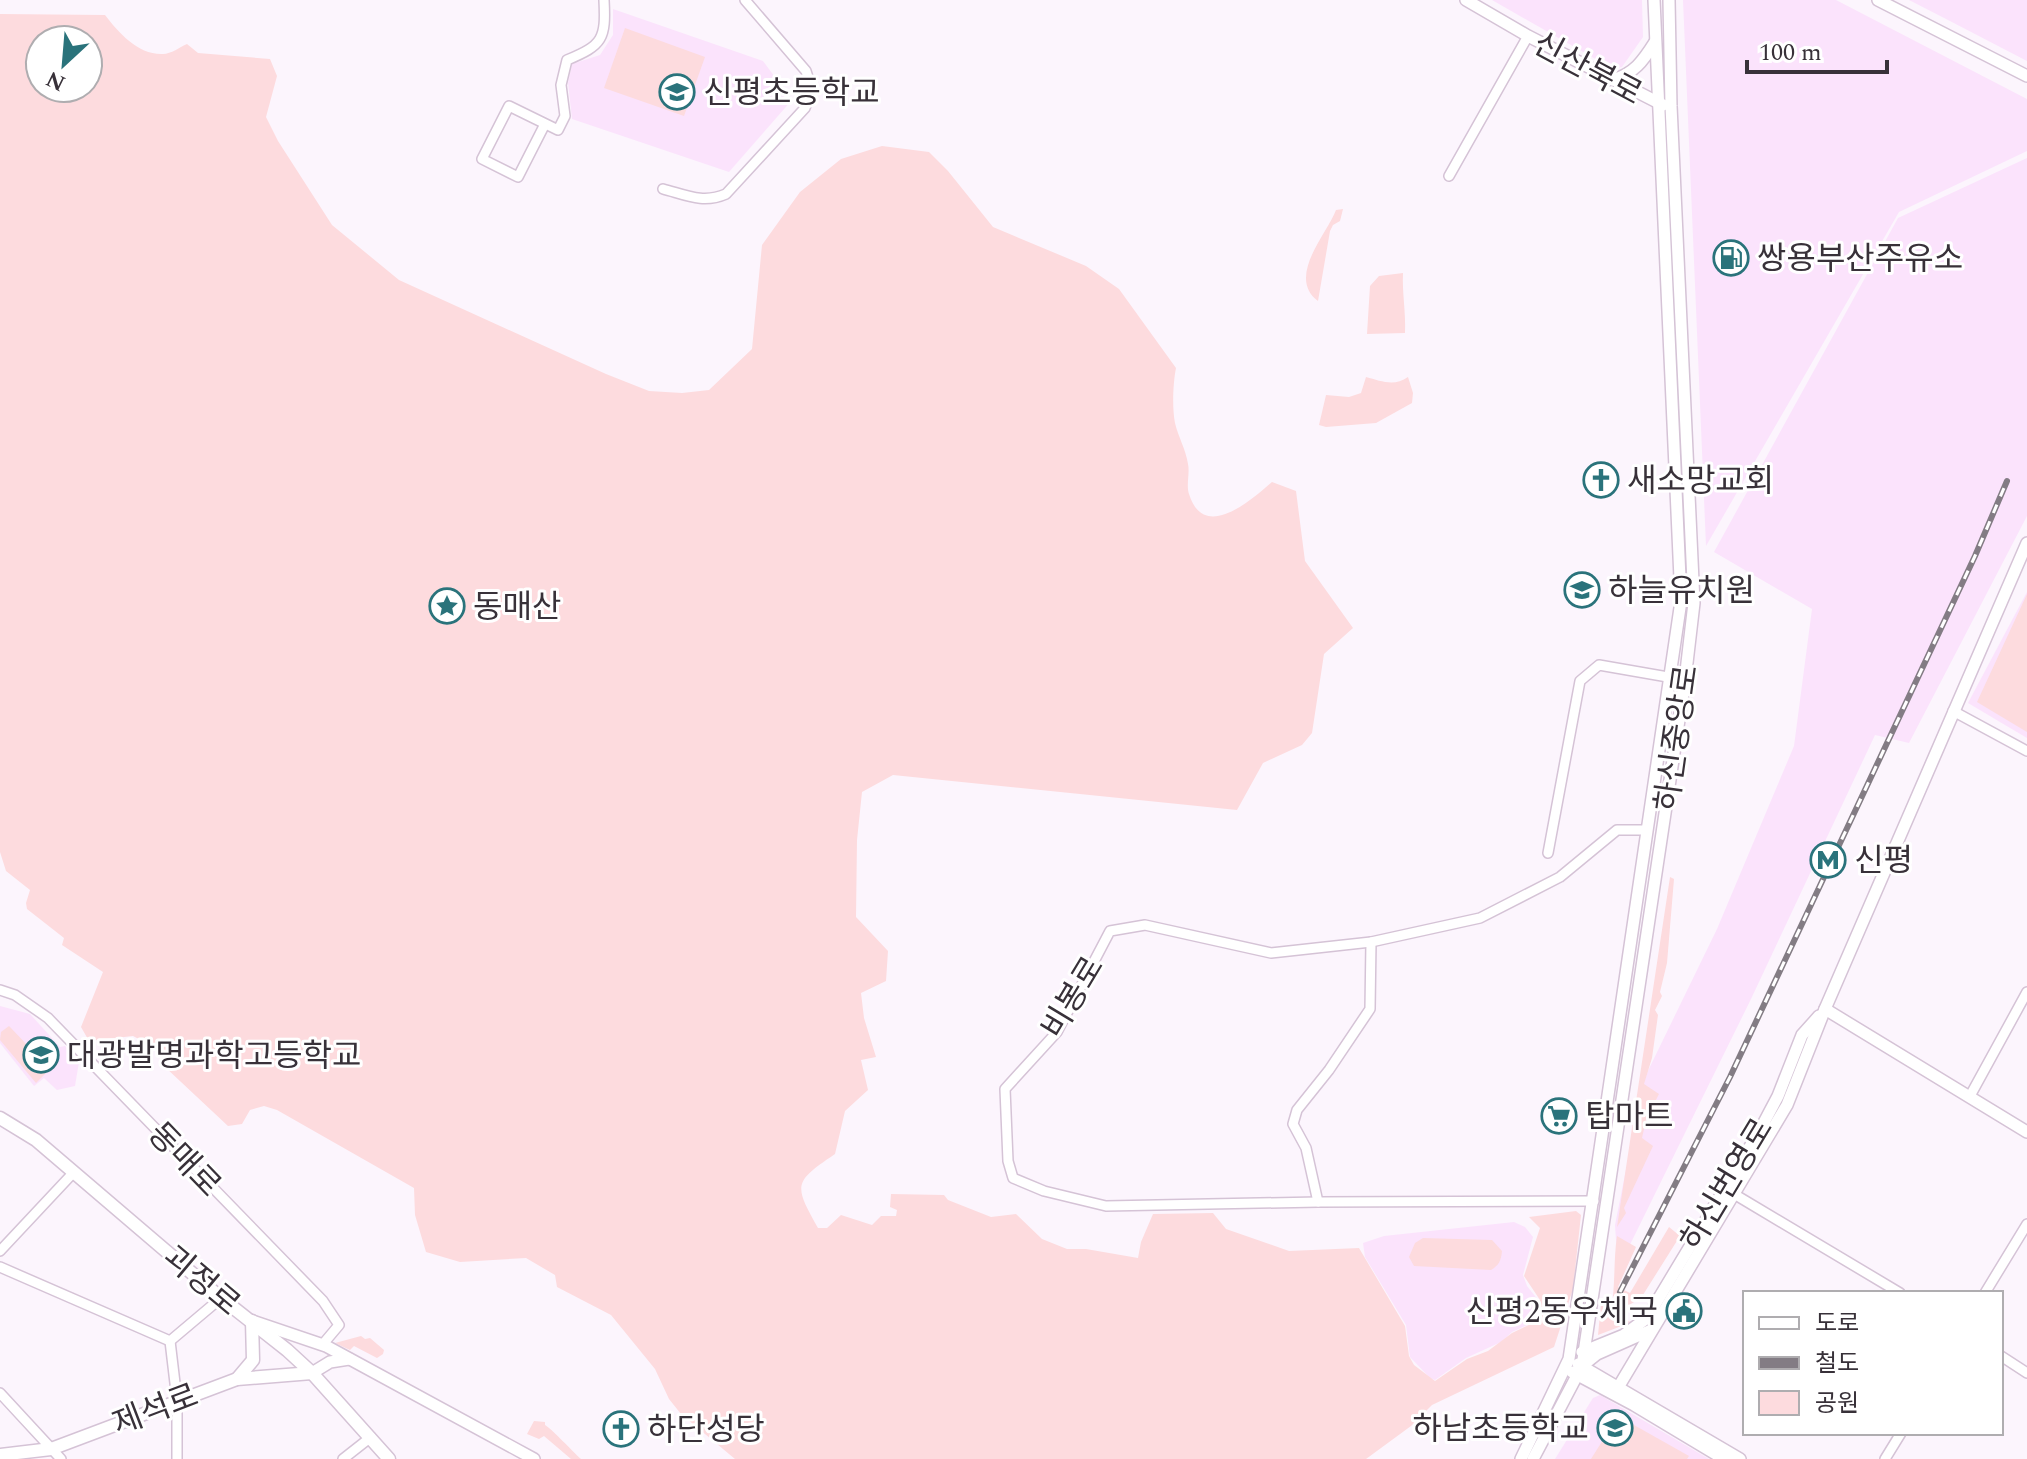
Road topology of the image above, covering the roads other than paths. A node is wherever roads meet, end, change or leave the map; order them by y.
1 (604, 0) edge
2 (745, 0) edge
3 (1466, 0) edge
4 (1654, 0) edge
5 (1669, 0) edge
6 (1878, 0) edge
7 (1528, 36) junction
8 (1655, 41) junction
9 (2027, 76) edge
10 (1612, 80) junction
11 (1657, 104) junction
12 (1671, 106) junction
13 (545, 124) junction
14 (1449, 176) dead end
15 (663, 189) dead end
16 (2027, 543) edge
17 (1681, 601) junction
18 (1694, 603) junction
19 (1668, 677) junction
20 (1685, 680) junction
21 (1953, 711) junction
22 (2027, 751) edge
23 (1646, 830) junction
24 (1662, 831) junction
25 (1548, 853) dead end
26 (1371, 942) junction
27 (0, 990) edge
28 (2027, 992) edge
29 (1825, 1009) junction
30 (1970, 1096) junction
31 (0, 1118) edge
32 (2027, 1132) edge
33 (74, 1172) junction
34 (1729, 1192) junction
35 (1318, 1202) junction
36 (1600, 1202) junction
37 (2027, 1224) edge
38 (0, 1251) edge
39 (0, 1267) edge
40 (1897, 1291) edge
41 (1986, 1291) edge
42 (221, 1298) junction
43 (252, 1321) junction
44 (1653, 1328) junction
45 (170, 1341) junction
46 (323, 1344) junction
47 (1585, 1351) junction
48 (2003, 1357) edge
49 (350, 1359) junction
50 (1567, 1363) junction
51 (1580, 1370) junction
52 (312, 1373) junction
53 (2027, 1373) edge
54 (237, 1379) junction
55 (1619, 1386) junction
56 (0, 1393) edge
57 (177, 1400) junction
58 (1900, 1435) edge
59 (371, 1437) junction
60 (1536, 1442) junction
61 (51, 1449) junction
62 (0, 1455) edge
63 (61, 1459) edge
64 (177, 1459) edge
65 (343, 1459) edge
66 (389, 1459) edge
67 (534, 1459) edge
68 (1521, 1459) edge
69 (1533, 1459) edge
70 (1724, 1459) edge
71 (1740, 1459) edge
72 (1885, 1459) edge

1 - 13 street
2 - 15 street
3 - 7 street, 신산북로
4 - 8 street
5 - 12 street, 하신중앙로
6 - 9 street
7 - 10 street, 신산북로
7 - 14 street
8 - 10 street
8 - 11 street
10 - 11 street, 신산북로
11 - 12 street, 신산북로
11 - 17 street
12 - 18 street, 하신중앙로
13 - 13 street
16 - 21 street, 하신번영로
17 - 18 street
17 - 19 street
18 - 20 street, 하신중앙로
19 - 20 street
19 - 23 street
19 - 25 street
20 - 24 street, 하신중앙로
21 - 22 street
21 - 29 street, 하신번영로
23 - 24 street
23 - 26 street, 비봉로
23 - 36 street
24 - 36 street, 하신중앙로
26 - 35 street
26 - 35 street, 비봉로
27 - 46 street, 동매로
28 - 30 street
29 - 30 street
29 - 34 street, 하신번영로
30 - 32 street
31 - 33 main road, 괴정로
33 - 38 street
33 - 42 main road, 괴정로
34 - 40 street
34 - 44 street, 하신번영로
34 - 47 street, 하신번영로
35 - 36 street, 비봉로
36 - 47 street, 하신중앙로
36 - 50 street, 하신중앙로
37 - 41 street
39 - 45 street
42 - 43 main road, 괴정로
42 - 45 street
43 - 46 street
43 - 52 main road, 괴정로
43 - 54 main road
44 - 51 street
44 - 55 street, 하신번영로
45 - 57 street
46 - 49 street
47 - 50 street, 하신번영로
47 - 51 street, 하신중앙로
48 - 53 street
49 - 52 street
49 - 67 street
50 - 51 street
50 - 60 street, 하신중앙로
51 - 55 street
51 - 60 street, 하신중앙로
51 - 70 street
52 - 54 main road, 제석로
52 - 59 main road, 괴정로
54 - 57 main road, 제석로
55 - 71 street
56 - 61 street
57 - 61 main road, 제석로
57 - 64 street
58 - 72 street
59 - 65 street
59 - 66 main road, 괴정로
60 - 68 street, 하신중앙로
60 - 69 street, 하신중앙로
61 - 62 main road, 제석로
61 - 63 street

